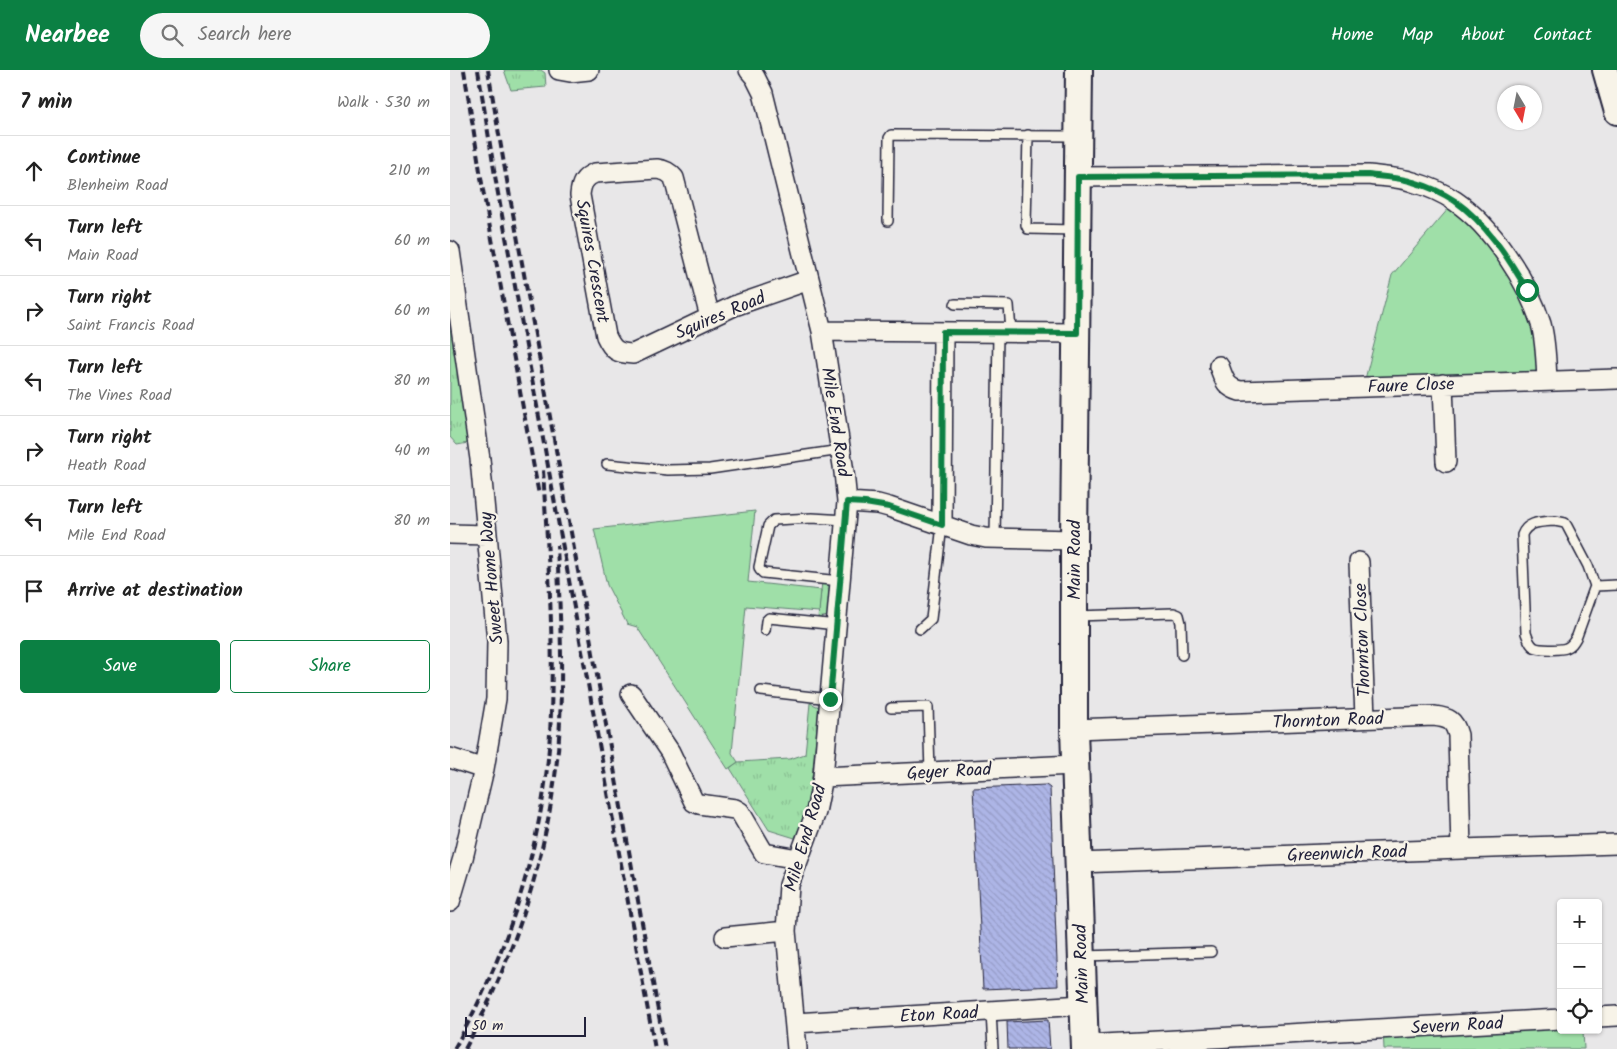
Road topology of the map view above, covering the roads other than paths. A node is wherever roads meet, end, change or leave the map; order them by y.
1 (559, 70) edge
2 (589, 70) edge
3 (749, 70) edge
4 (1079, 70) edge
5 (1605, 70) edge
6 (1617, 112) edge
7 (1028, 135) junction
8 (1078, 136) junction
9 (1078, 177) junction
10 (888, 221) dead end
11 (1078, 230) junction
12 (450, 251) edge
13 (809, 280) junction
14 (955, 304) dead end
15 (710, 317) junction
16 (822, 331) junction
17 (943, 332) junction
18 (1004, 332) junction
19 (1077, 333) junction
20 (632, 354) joint
21 (1219, 366) dead end
22 (1617, 379) edge
23 (1547, 381) junction
24 (1443, 384) junction
25 (840, 450) junction
26 (1446, 462) dead end
27 (607, 464) dead end
28 (847, 511) junction
29 (942, 525) junction
30 (450, 534) edge
31 (487, 535) junction
32 (995, 538) junction
33 (1074, 540) junction
34 (1359, 562) dead end
35 (840, 581) junction
36 (1617, 585) edge
37 (1594, 586) junction
38 (1074, 616) junction
39 (837, 625) junction
40 (765, 630) dead end
41 (920, 630) dead end
42 (1182, 655) dead end
43 (761, 691) dead end
44 (632, 694) dead end
45 (830, 699) junction
46 (890, 708) dead end
47 (1364, 718) junction
48 (1074, 729) junction
49 (450, 758) edge
50 (1074, 765) junction
51 (484, 769) junction
52 (930, 772) junction
53 (823, 777) junction
54 (1617, 844) edge
55 (1461, 849) junction
56 (798, 859) junction
57 (1078, 863) junction
58 (450, 902) edge
59 (786, 931) junction
60 (725, 937) dead end
61 (1211, 952) dead end
62 (1081, 956) junction
63 (1083, 1005) junction
64 (991, 1011) junction
65 (1617, 1016) edge
66 (1602, 1017) edge
67 (1557, 1019) edge
68 (795, 1023) junction
69 (1084, 1047) edge
70 (797, 1049) edge
71 (993, 1049) edge

1 - 2 street
3 - 13 street, Mile End Road
4 - 8 main road, Main Road
5 - 6 street
7 - 8 lane
7 - 10 lane
7 - 11 lane
8 - 9 main road, Main Road
9 - 11 main road, Main Road
9 - 23 street
11 - 19 main road, Main Road
12 - 31 street, Sweet Home Way
13 - 15 street, Squires Road
13 - 16 street, Mile End Road
14 - 18 lane
15 - 20 street, Squires Road
15 - 20 street, Squires Crescent
16 - 17 street
16 - 25 street, Mile End Road
17 - 18 street
17 - 29 street
18 - 19 street
18 - 32 lane
19 - 33 main road, Main Road
21 - 24 street, Faure Close
22 - 23 street, Faure Close
23 - 24 street, Faure Close
24 - 26 street
25 - 27 lane
25 - 28 street, Mile End Road
28 - 29 street
28 - 35 street, Mile End Road
28 - 35 lane
29 - 32 street
29 - 41 lane
30 - 31 street
31 - 51 street, Sweet Home Way
32 - 33 street
33 - 38 main road, Main Road
34 - 47 street, Thornton Close
35 - 39 street, Mile End Road
36 - 37 lane
37 - 37 lane
38 - 42 lane
38 - 48 main road, Main Road
39 - 40 lane
39 - 45 street, Mile End Road
43 - 45 lane
44 - 56 street
45 - 53 street, Mile End Road
46 - 52 lane
47 - 48 street, Thornton Road
47 - 55 street, Thornton Road
48 - 50 main road, Main Road
49 - 51 street
50 - 52 street, Geyer Road
50 - 57 main road, Main Road
51 - 58 street, Sweet Home Way
52 - 53 street, Geyer Road
53 - 56 street, Mile End Road
54 - 55 street, Greenwich Road
55 - 57 street, Greenwich Road
56 - 59 street, Mile End Road
57 - 62 main road, Main Road
59 - 60 street
59 - 68 street, Mile End Road
61 - 62 lane
62 - 63 main road, Main Road
63 - 64 street, Eton Road
63 - 69 main road, Main Road
64 - 68 street, Eton Road
64 - 71 lane
65 - 66 street
67 - 69 street, Severn Road
68 - 70 street, Mile End Road

